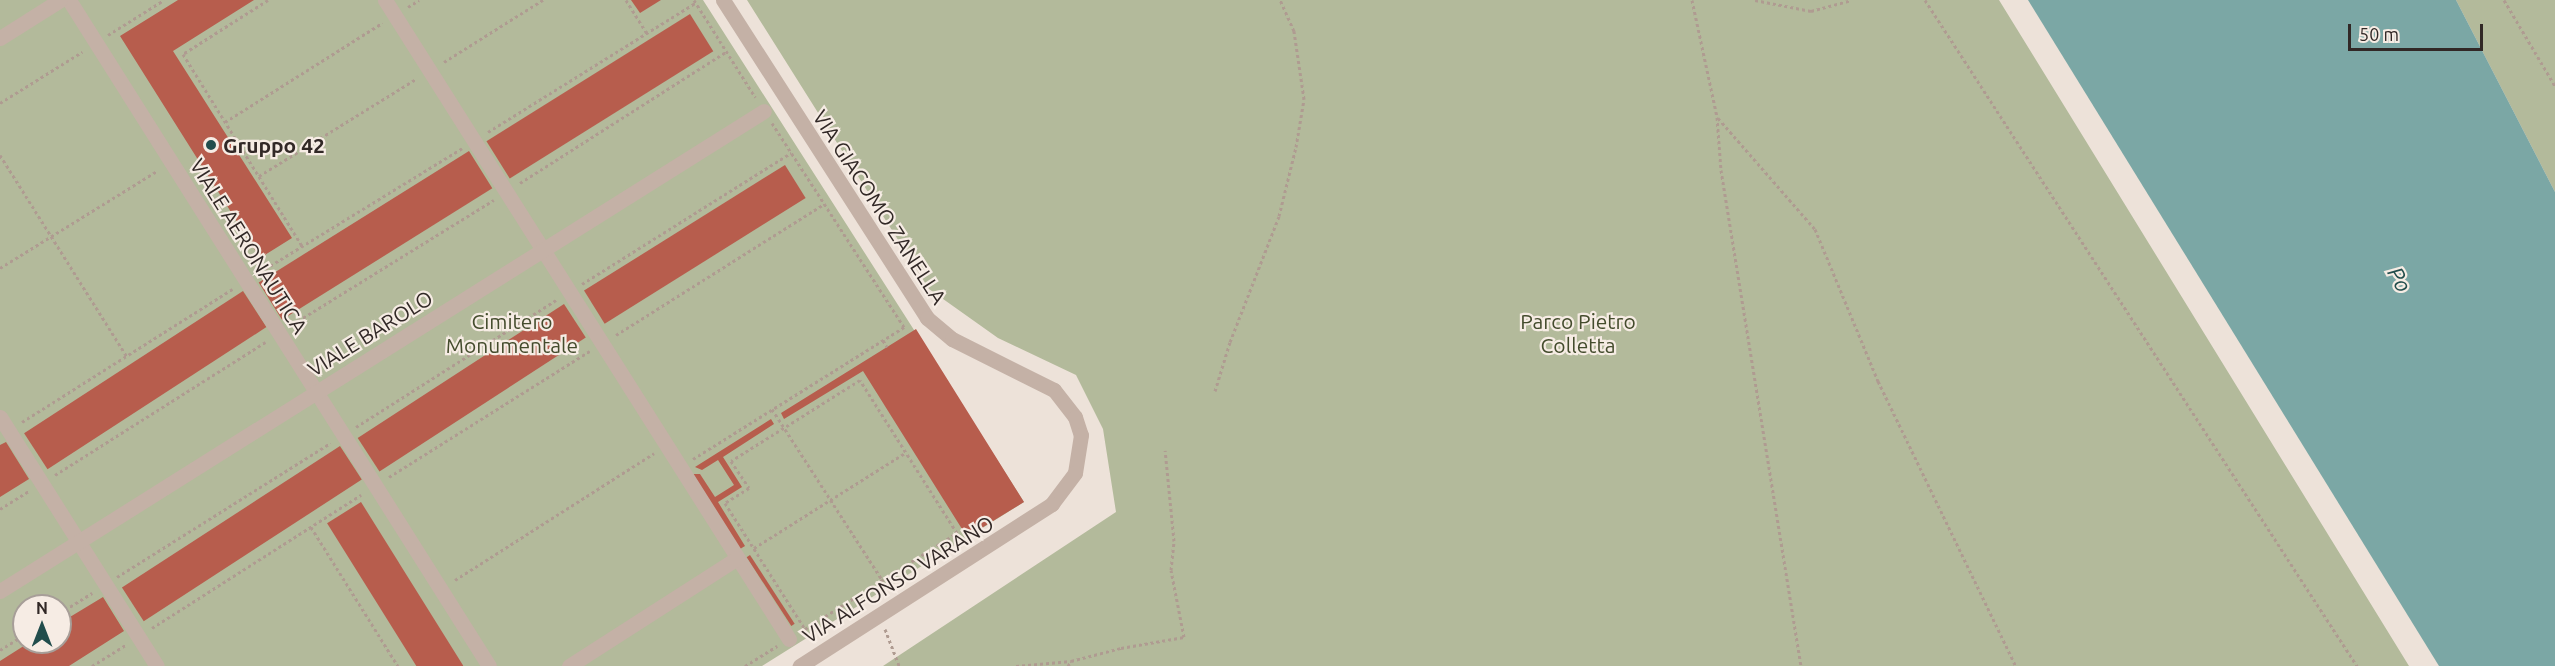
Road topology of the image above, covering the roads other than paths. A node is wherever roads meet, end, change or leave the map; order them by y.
1 (60, 0) edge
2 (69, 0) edge
3 (385, 0) edge
4 (723, 0) edge
5 (0, 38) edge
6 (764, 111) road end
7 (543, 248) junction
8 (316, 391) junction
9 (0, 417) edge
10 (1017, 528) joint
11 (79, 542) junction
12 (737, 558) junction
13 (0, 591) edge
14 (789, 639) road end
15 (158, 666) edge
16 (489, 666) edge
17 (569, 666) edge
18 (800, 666) edge

1 - 5 street
2 - 8 street, VIALE AERONAUTICA
3 - 7 street
4 - 10 street, VIA GIACOMO ZANELLA
6 - 7 street, VIALE BAROLO
7 - 8 street, VIALE BAROLO
7 - 12 street
8 - 11 street, VIALE BAROLO
8 - 16 street, VIALE AERONAUTICA
9 - 11 street
10 - 18 street, VIA ALFONSO VARANO
11 - 13 street, VIALE BAROLO
11 - 15 street
12 - 14 street
12 - 17 street

